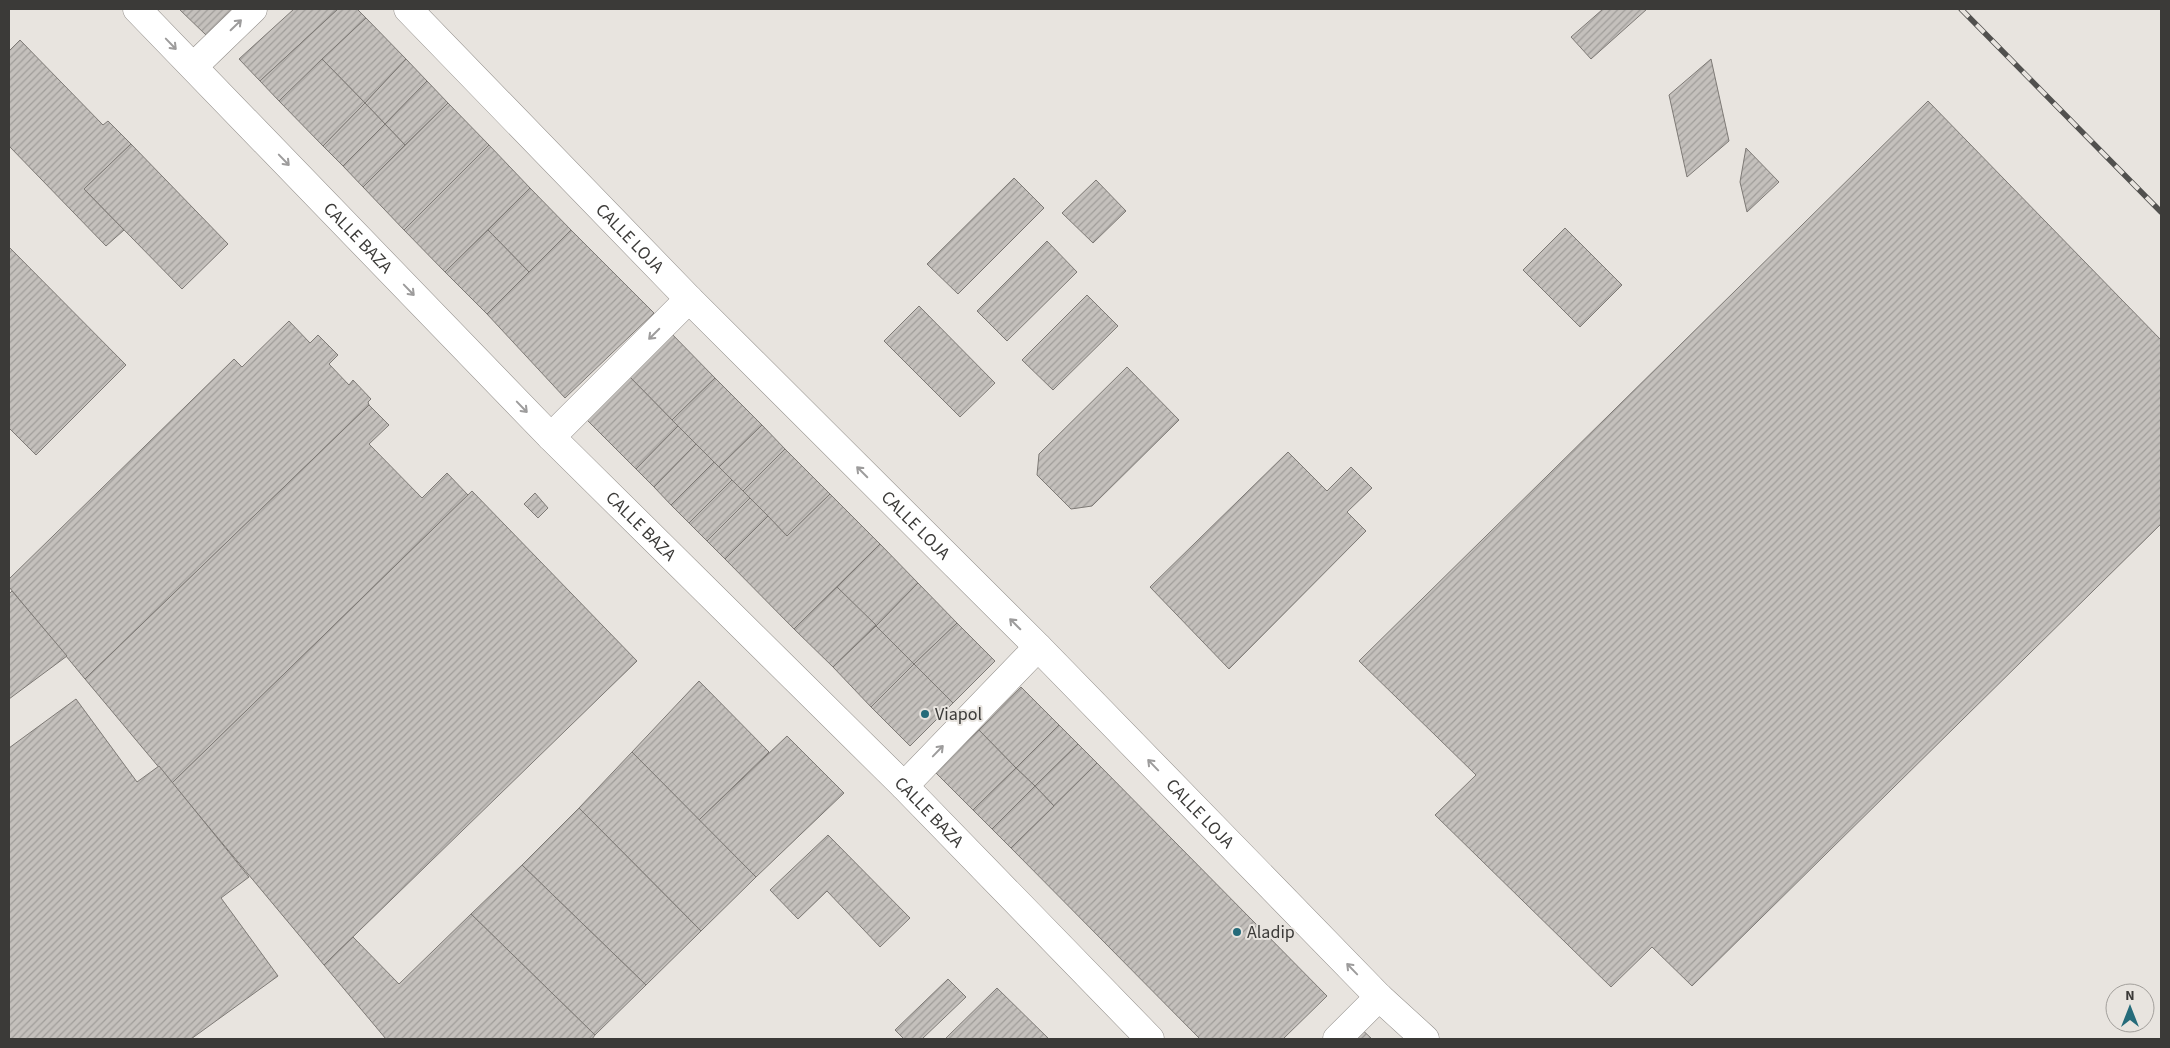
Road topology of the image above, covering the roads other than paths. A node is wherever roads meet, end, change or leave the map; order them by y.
1 (137, 9) edge
2 (253, 9) edge
3 (408, 9) edge
4 (194, 66) junction
5 (689, 299) junction
6 (551, 437) junction
7 (1038, 647) junction
8 (904, 786) junction
9 (1379, 997) junction
10 (1150, 1039) edge
11 (1337, 1039) edge
12 (1425, 1039) edge

1 -> 4 street, CALLE BAZA
4 -> 2 street
3 - 5 street, CALLE LOJA
4 -> 6 street, CALLE BAZA
5 -> 6 street
7 -> 5 street, CALLE LOJA
6 - 8 street, CALLE BAZA
8 -> 7 street
9 -> 7 street, CALLE LOJA
8 - 10 street, CALLE BAZA
9 - 11 street
9 - 12 street, CALLE LOJA

